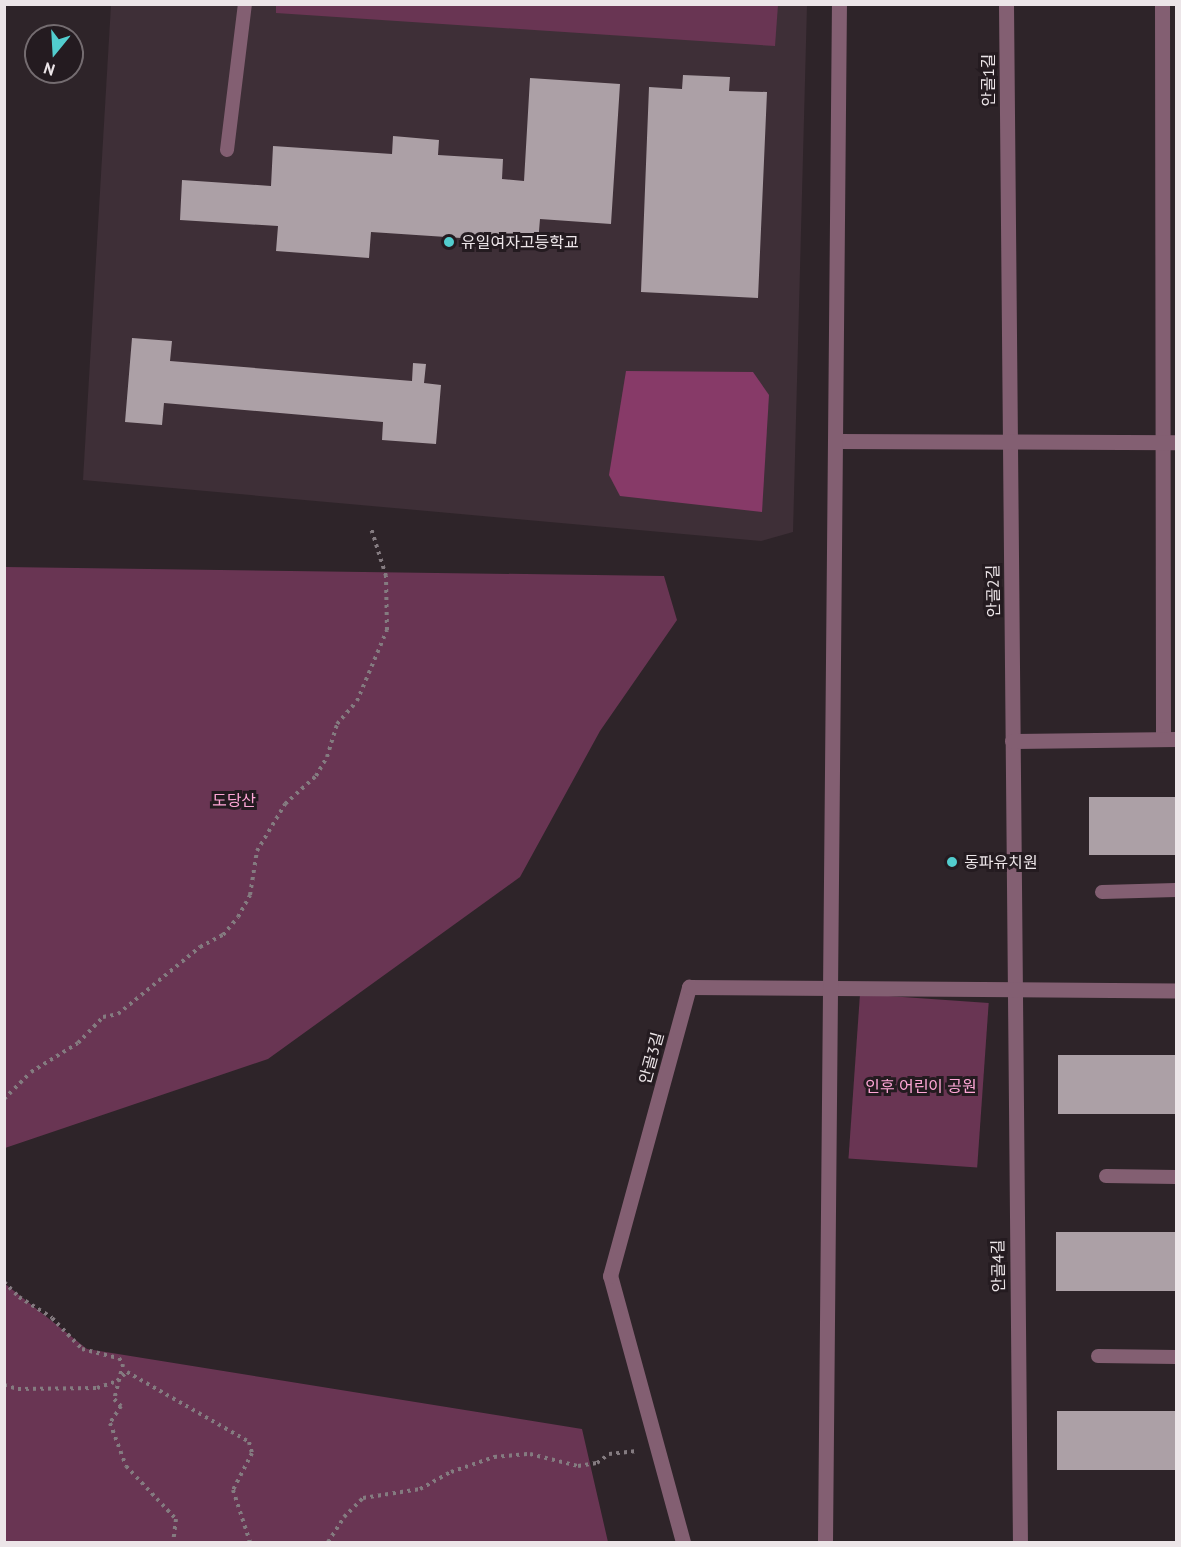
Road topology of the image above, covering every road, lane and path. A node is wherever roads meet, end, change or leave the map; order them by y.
1 (245, 4) edge
2 (839, 4) edge
3 (1005, 4) edge
4 (1162, 4) edge
5 (227, 150) dead end
6 (1007, 156) joint
7 (838, 441) junction
8 (1010, 441) junction
9 (1169, 442) edge
10 (370, 528) dead end
11 (1170, 739) edge
12 (1012, 741) junction
13 (1176, 890) edge
14 (1102, 892) dead end
15 (832, 989) junction
16 (1013, 989) junction
17 (1176, 990) edge
18 (4, 1099) edge
19 (1106, 1176) dead end
20 (1176, 1177) edge
21 (4, 1282) edge
22 (1098, 1356) dead end
23 (1176, 1357) edge
24 (119, 1378) junction
25 (4, 1385) edge
26 (656, 1446) junction
27 (173, 1542) edge
28 (250, 1542) edge
29 (328, 1542) edge
30 (683, 1542) edge
31 (825, 1542) edge
32 (1020, 1542) edge

1 - 5 lane
2 - 7 street
3 - 6 street, 안골1길
4 - 9 street
6 - 8 street, 안골2길
7 - 8 street
7 - 15 street
8 - 9 street
8 - 12 street, 안골2길
9 - 11 street
10 - 18 path
11 - 12 street
12 - 16 street
13 - 14 lane
15 - 16 street, 안골3길
15 - 26 street, 안골3길
15 - 31 street
16 - 17 street, 안골3길
16 - 32 street, 안골4길
19 - 20 lane
21 - 24 path
22 - 23 lane
24 - 25 path
24 - 27 path
24 - 28 path
26 - 29 path
26 - 30 street

